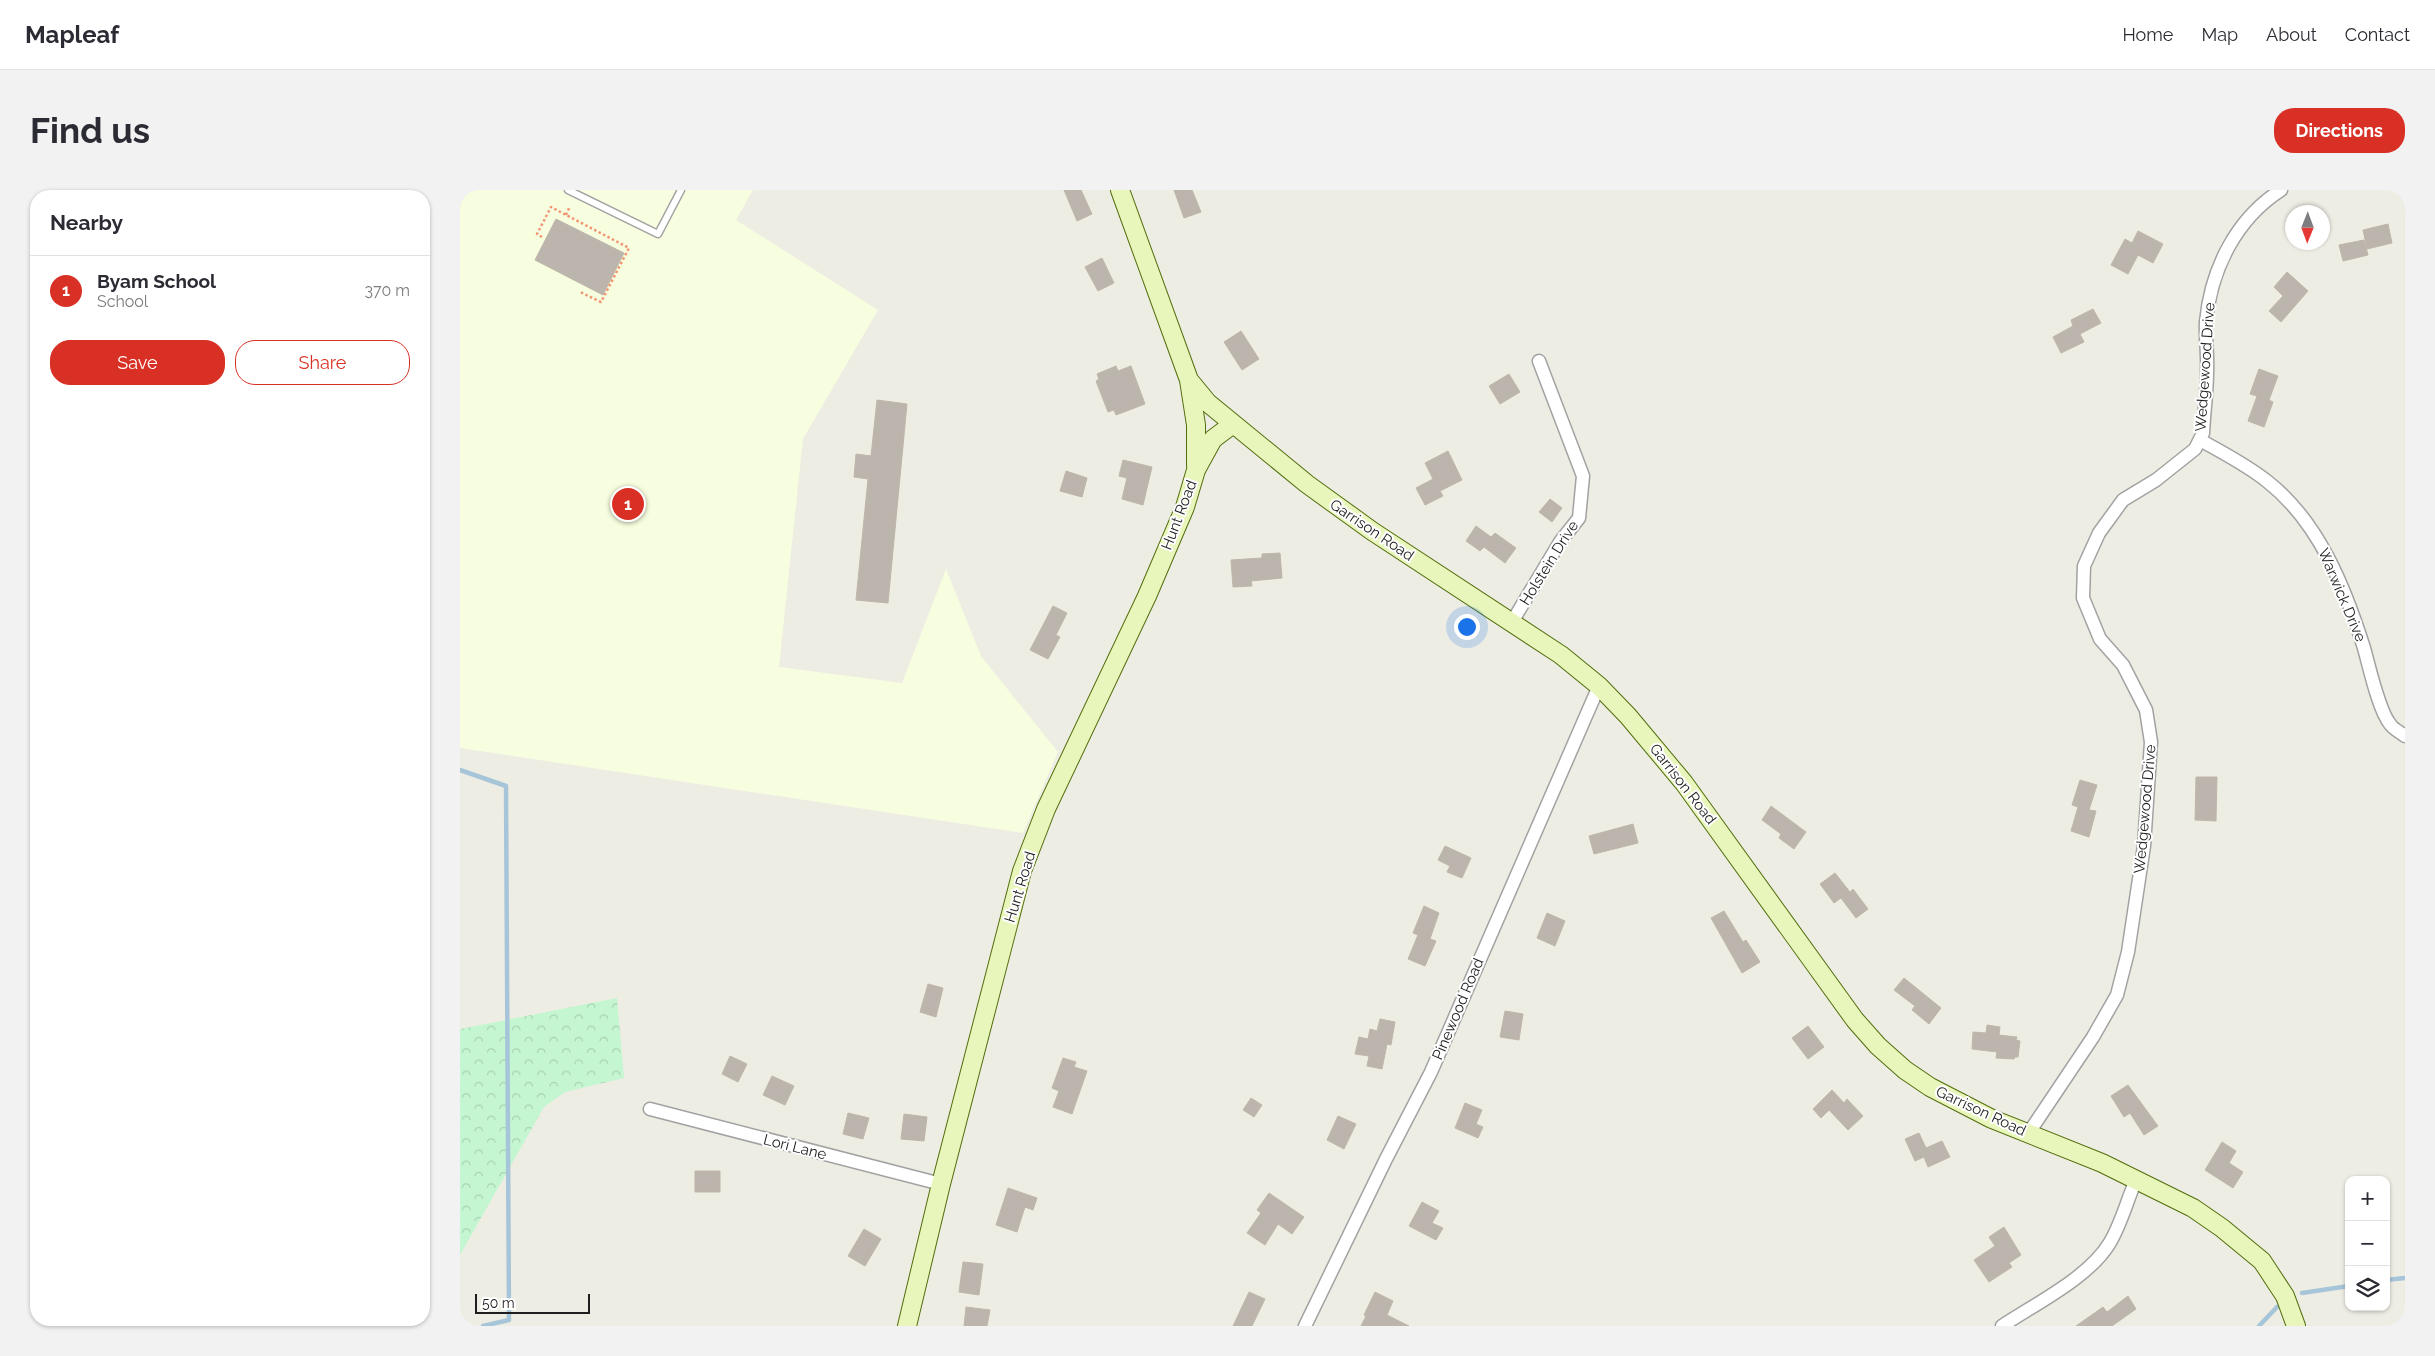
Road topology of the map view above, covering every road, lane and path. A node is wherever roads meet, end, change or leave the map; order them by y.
1 (568, 190) edge
2 (681, 190) edge
3 (1120, 190) edge
4 (2281, 190) edge
5 (570, 206) dead end
6 (566, 215) junction
7 (542, 237) dead end
8 (580, 292) dead end
9 (1538, 361) dead end
10 (1189, 380) junction
11 (1233, 424) junction
12 (2200, 440) junction
13 (1196, 470) junction
14 (1512, 622) junction
15 (1598, 686) junction
16 (2405, 736) edge
17 (650, 1110) dead end
18 (2028, 1134) junction
19 (2136, 1180) junction
20 (941, 1184) junction
21 (907, 1326) edge
22 (1305, 1326) edge
23 (2002, 1326) edge
24 (2296, 1326) edge

1 - 2 lane
3 - 10 street, Garrison Road
4 - 12 street, Wedgewood Drive
5 - 6 path
6 - 7 path
6 - 8 path
9 - 14 street, Holstein Drive
10 - 11 street, Garrison Road
10 - 13 street, Hunt Road
11 - 13 street, Hunt Road
11 - 14 street, Garrison Road
12 - 16 street, Warwick Drive
12 - 18 street, Wedgewood Drive
13 - 20 street, Hunt Road
14 - 15 street, Garrison Road
15 - 18 street, Garrison Road
15 - 22 street, Pinewood Road
17 - 20 street, Lori Lane
18 - 19 street, Garrison Road
19 - 23 street
19 - 24 street, Garrison Road
20 - 21 street, Hunt Road

